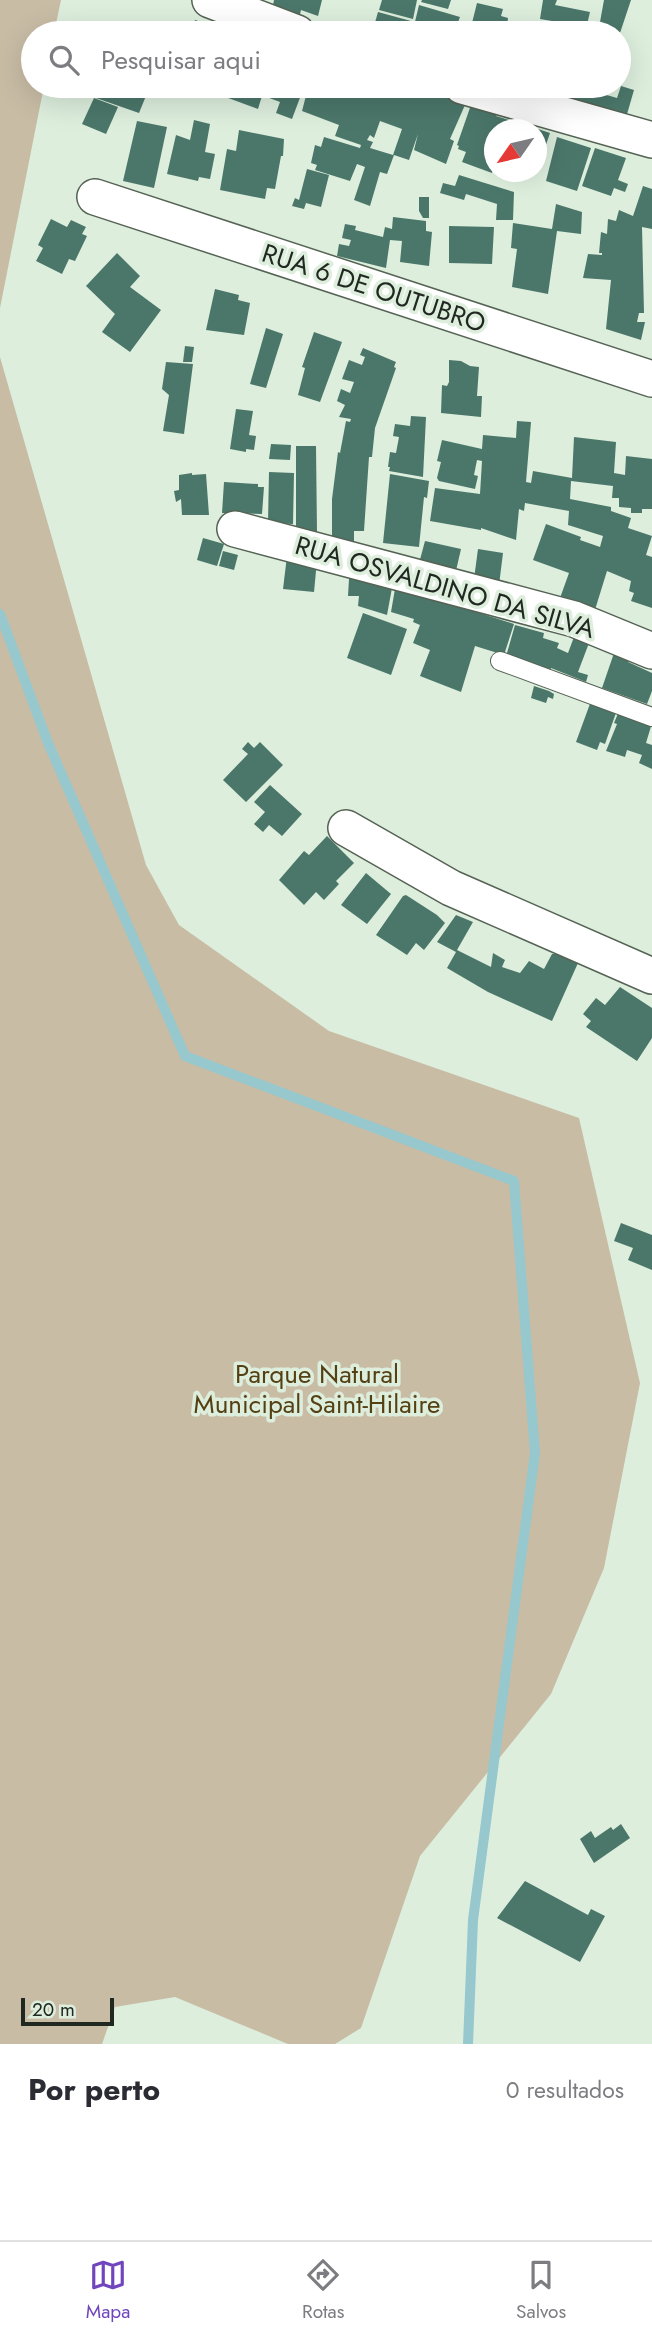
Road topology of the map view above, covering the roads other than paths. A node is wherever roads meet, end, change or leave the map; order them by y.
1 (210, 0) edge
2 (265, 21) edge
3 (504, 98) edge
4 (652, 140) edge
5 (95, 197) dead end
6 (652, 379) edge
7 (236, 529) dead end
8 (652, 651) edge
9 (500, 662) dead end
10 (652, 717) edge
11 (346, 828) dead end
12 (652, 976) edge

1 - 2 street
3 - 4 street
5 - 6 street, RUA 6 DE OUTUBRO
7 - 8 street, RUA OSVALDINO DA SILVA
9 - 10 lane
11 - 12 street

